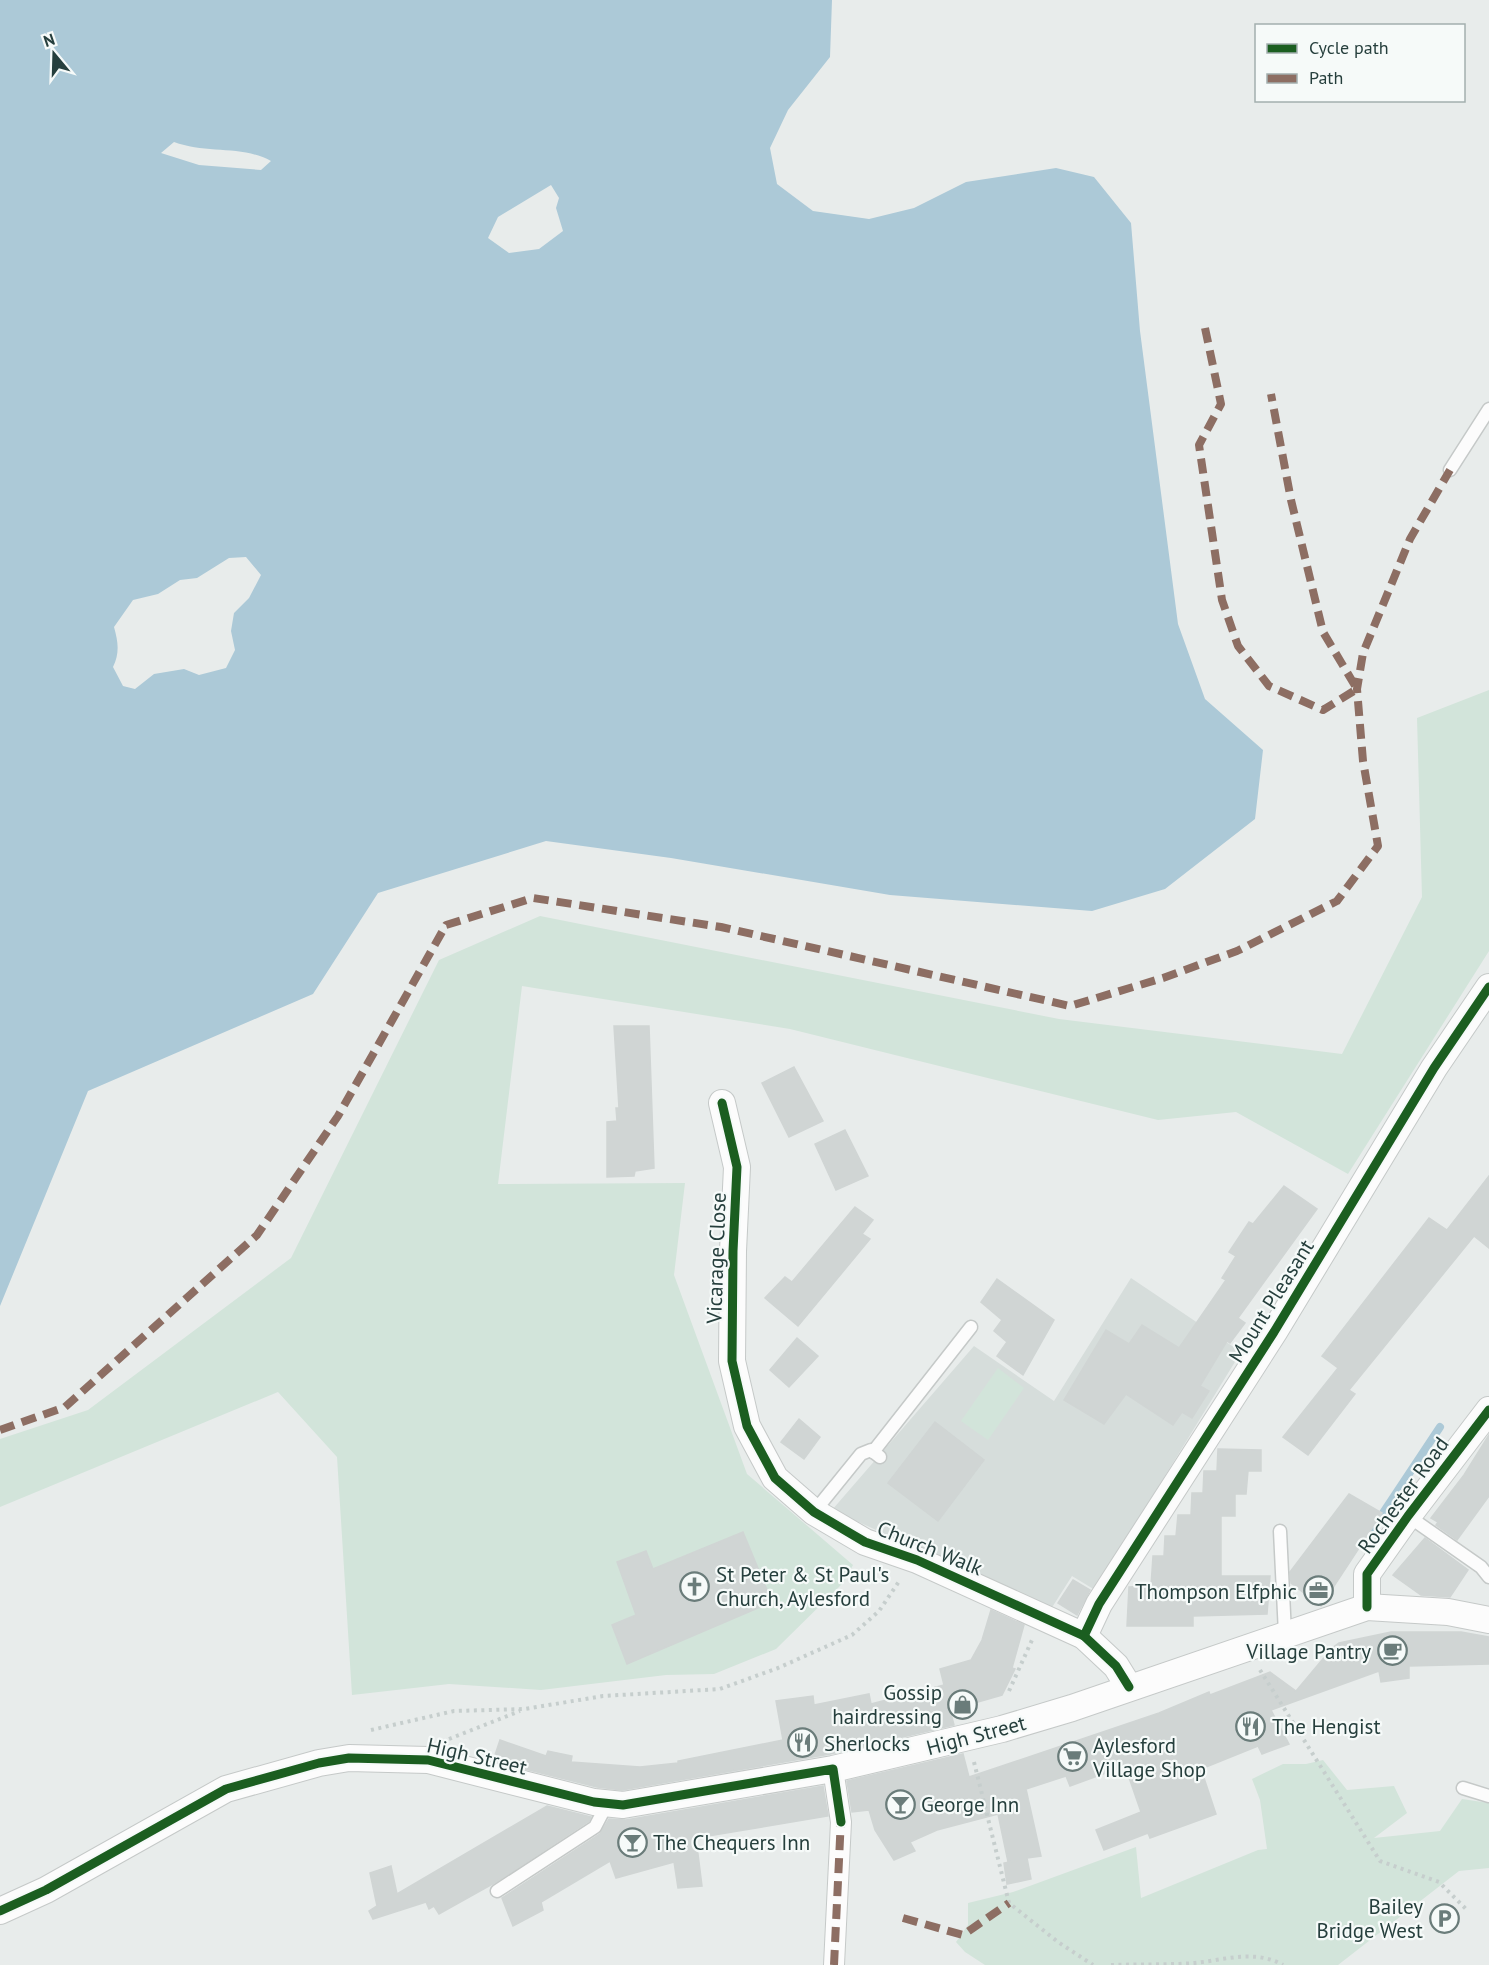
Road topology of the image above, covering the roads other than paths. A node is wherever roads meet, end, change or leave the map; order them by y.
1 (1489, 409) edge
2 (1450, 470) dead end
3 (1489, 987) edge
4 (722, 1103) dead end
5 (971, 1327) dead end
6 (1489, 1410) edge
7 (743, 1415) joint
8 (814, 1512) junction
9 (1408, 1516) junction
10 (1280, 1531) dead end
11 (1489, 1576) edge
12 (1367, 1607) junction
13 (1489, 1620) edge
14 (1285, 1634) junction
15 (1084, 1636) junction
16 (1129, 1687) junction
17 (833, 1769) junction
18 (1463, 1788) dead end
19 (1489, 1796) edge
20 (607, 1804) junction
21 (497, 1891) dead end
22 (0, 1911) edge
23 (834, 1965) edge

1 - 2 lane
3 - 15 street, Mount Pleasant
4 - 7 street, Vicarage Close
5 - 8 lane
6 - 9 street, Rochester Road
7 - 8 street, Church Walk
8 - 15 street, Church Walk
9 - 11 lane
9 - 12 street, Rochester Road
10 - 14 lane
12 - 13 street
12 - 14 street, High Street
14 - 16 street, High Street
15 - 16 street, Church Walk
16 - 17 street, High Street
17 - 20 street, High Street
17 - 23 street
18 - 19 lane
20 - 21 lane
20 - 22 street, High Street

